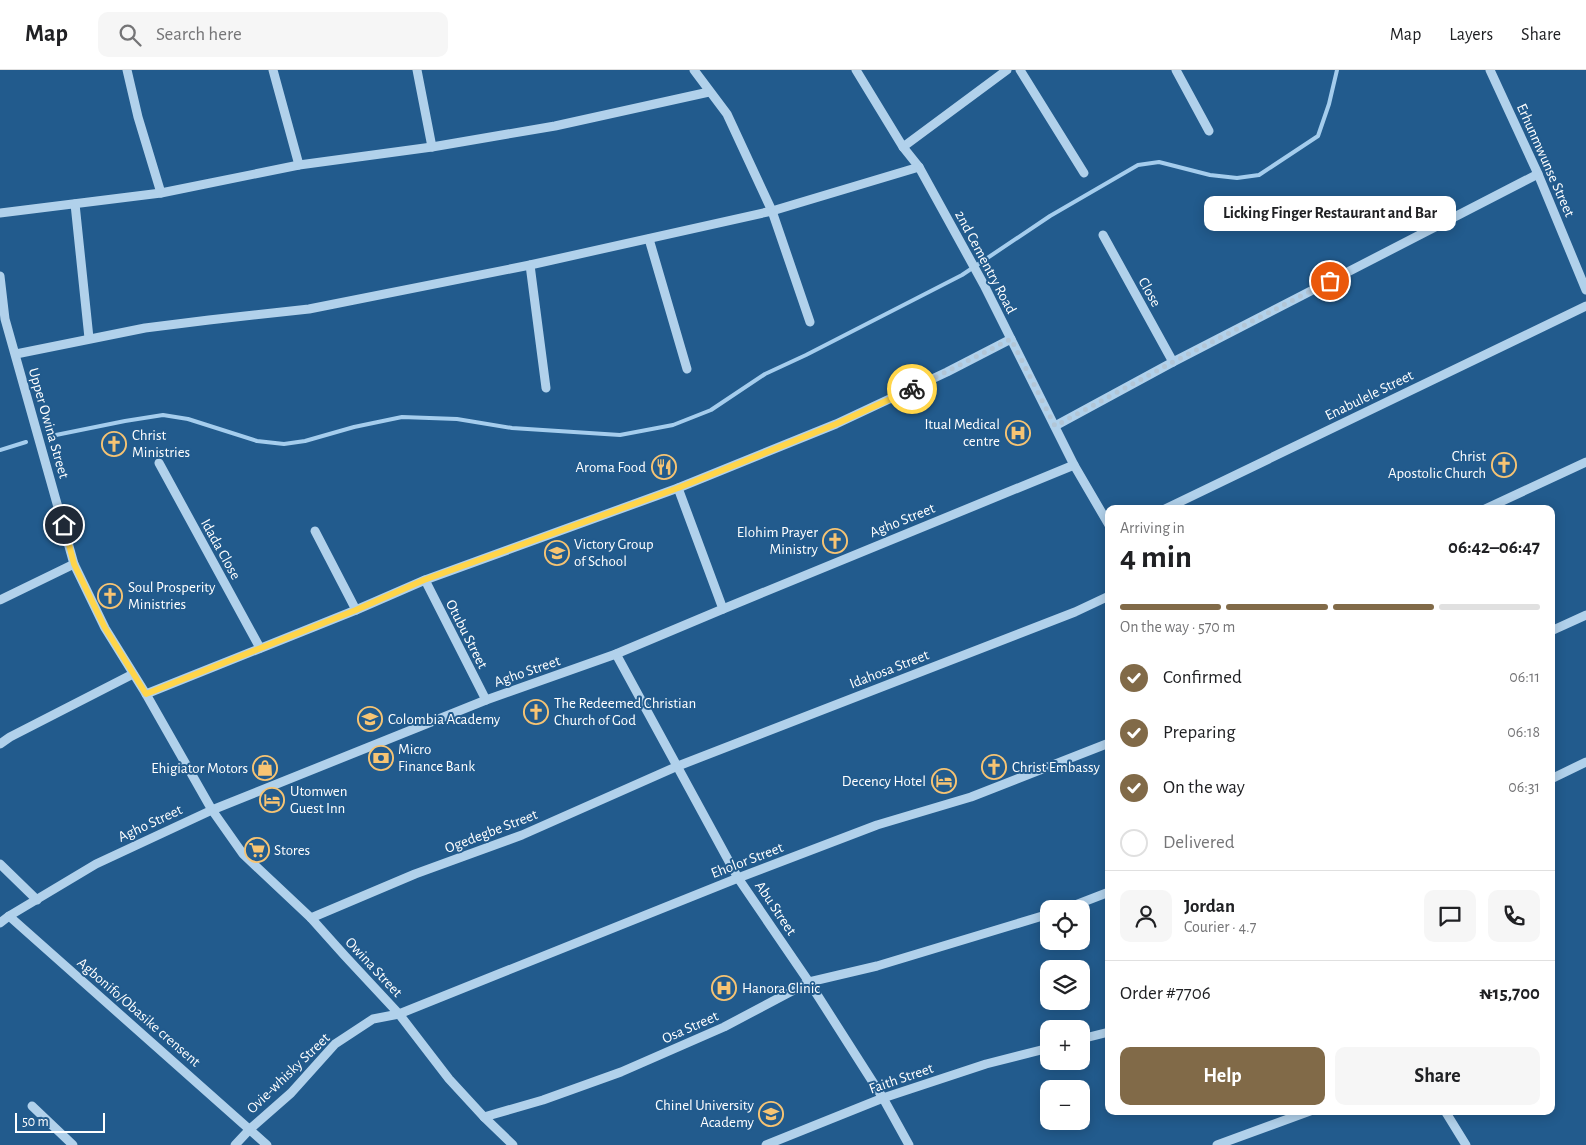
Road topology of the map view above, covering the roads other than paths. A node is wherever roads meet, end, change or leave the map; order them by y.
1 (127, 70) edge
2 (274, 70) edge
3 (417, 70) edge
4 (694, 70) edge
5 (856, 70) edge
6 (1007, 70) edge
7 (1020, 70) edge
8 (1176, 70) edge
9 (1490, 70) edge
10 (709, 92) junction
11 (1209, 131) dead end
12 (432, 146) junction
13 (903, 147) junction
14 (299, 165) junction
15 (919, 167) junction
16 (1084, 173) dead end
17 (1538, 174) junction
18 (161, 193) junction
19 (75, 204) junction
20 (772, 211) junction
21 (0, 213) edge
22 (1103, 235) dead end
23 (649, 239) junction
24 (530, 265) junction
25 (0, 276) edge
26 (1586, 290) edge
27 (1586, 306) edge
28 (3, 320) edge
29 (810, 322) dead end
30 (89, 338) junction
31 (1011, 339) junction
32 (16, 354) junction
33 (1173, 362) junction
34 (687, 369) dead end
35 (546, 388) dead end
36 (1055, 426) junction
37 (1586, 462) edge
38 (159, 463) dead end
39 (1074, 465) junction
40 (678, 488) junction
41 (1173, 505) edge
42 (1494, 505) edge
43 (1105, 518) edge
44 (315, 531) dead end
45 (74, 564) junction
46 (424, 580) junction
47 (1105, 598) edge
48 (0, 600) edge
49 (723, 608) junction
50 (356, 610) junction
51 (1586, 615) edge
52 (1555, 629) edge
53 (260, 648) junction
54 (616, 654) junction
55 (133, 674) junction
56 (146, 694) junction
57 (486, 700) junction
58 (0, 744) edge
59 (1105, 745) edge
60 (1586, 762) edge
61 (678, 766) junction
62 (1555, 777) edge
63 (212, 810) junction
64 (0, 864) edge
65 (738, 878) junction
66 (1105, 894) edge
67 (37, 900) junction
68 (1088, 900) edge
69 (10, 916) junction
70 (1040, 917) edge
71 (311, 918) junction
72 (0, 923) edge
73 (809, 982) junction
74 (399, 1014) junction
75 (1105, 1033) edge
76 (1090, 1037) edge
77 (1040, 1050) edge
78 (882, 1098) junction
79 (32, 1106) dead end
80 (1299, 1115) edge
81 (1447, 1115) edge
82 (484, 1117) junction
83 (250, 1129) junction
84 (73, 1145) edge
85 (235, 1145) edge
86 (267, 1145) edge
87 (513, 1145) edge
88 (766, 1145) edge
89 (910, 1145) edge
90 (1217, 1145) edge
91 (1466, 1145) edge

1 - 18 street
2 - 14 street
3 - 12 street
4 - 10 street
5 - 13 street, 2nd Cementry Road
6 - 13 street
7 - 16 street
8 - 11 street
9 - 17 street, Erhunmwunse Street
10 - 12 street
10 - 20 street
12 - 14 street
13 - 15 street, 2nd Cementry Road
14 - 18 street
15 - 20 street
15 - 31 street, 2nd Cementry Road
17 - 26 street, Erhunmwunse Street
17 - 33 street
18 - 19 street
19 - 21 street
19 - 30 street
20 - 23 street
20 - 29 street
22 - 33 street, Close
23 - 24 street
23 - 34 street
24 - 30 street
24 - 35 street
25 - 28 street, Upper Owina Street
27 - 41 street, Enabulele Street
28 - 32 street, Upper Owina Street
30 - 32 street
31 - 36 street, 2nd Cementry Road
31 - 40 street
32 - 45 street, Upper Owina Street
33 - 36 street
36 - 39 street, 2nd Cementry Road
37 - 42 street
38 - 53 street, Idada Close
39 - 43 street, 2nd Cementry Road
39 - 49 street, Agho Street
40 - 46 street
40 - 49 street
44 - 50 street
45 - 48 street
45 - 55 street, Upper Owina Street
46 - 50 street
46 - 57 street, Otubu Street
47 - 61 street, Idahosa Street
49 - 54 street, Agho Street
50 - 53 street
51 - 52 street
53 - 56 street
54 - 57 street, Agho Street
54 - 61 street, Abu Street
55 - 56 street, Upper Owina Street
55 - 58 street
56 - 63 street, Upper Owina Street
57 - 63 street, Agho Street
59 - 65 street, Eholor Street
60 - 62 street
61 - 65 street, Abu Street
61 - 71 street, Ogedegbe Street
63 - 67 street, Agho Street
63 - 71 street, Owina Street
64 - 67 street
65 - 73 street, Abu Street
65 - 74 street, Eholor Street
66 - 68 street
67 - 69 street, Agho Street
69 - 72 street, Agho Street
69 - 83 street, Agbonifo/Obasike crensent
70 - 73 street, Osa Street
71 - 74 street, Owina Street
73 - 78 street, Abu Street
73 - 82 street, Osa Street
74 - 82 street, Owina Street
74 - 83 street, Ovie-whisky Street
75 - 76 street
77 - 78 street, Faith Street
78 - 88 street, Faith Street
78 - 89 street, Abu Street
79 - 84 street
80 - 90 street
81 - 91 street
82 - 87 street, Owina Street
83 - 85 street, Ovie-whisky Street
83 - 86 street, Agbonifo/Obasike crensent

